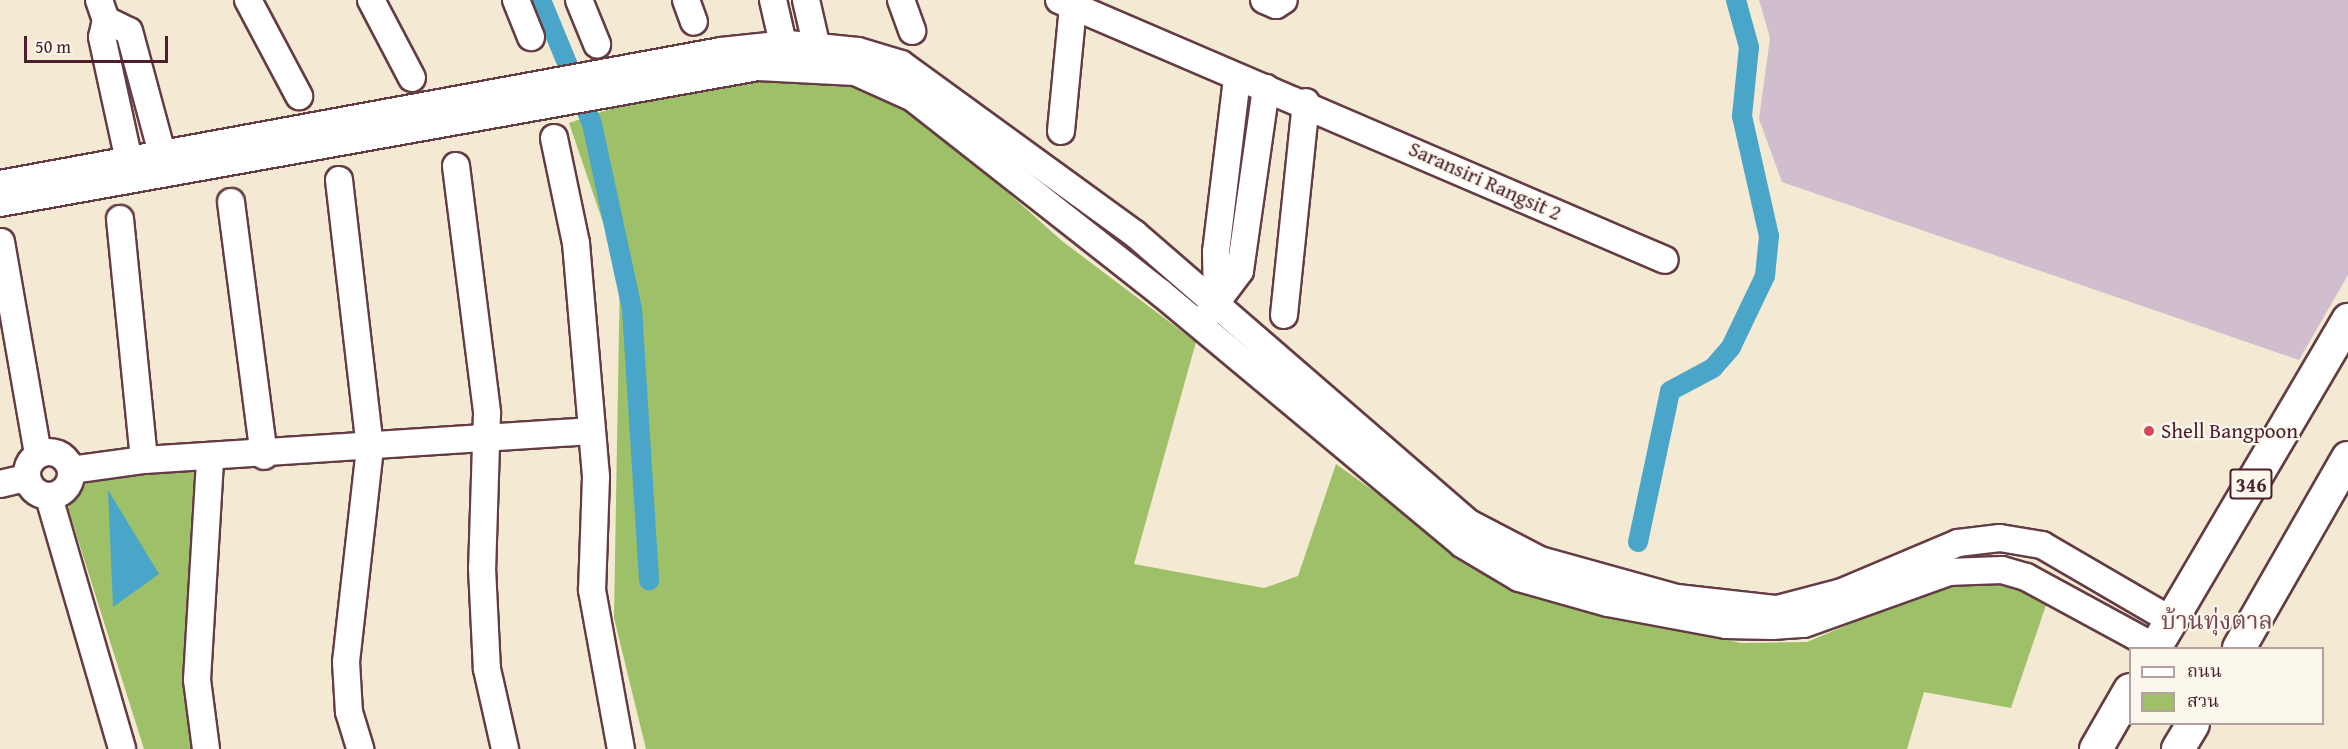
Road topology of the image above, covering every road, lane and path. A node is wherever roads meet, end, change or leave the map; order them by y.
1 (248, 0) edge
2 (371, 0) edge
3 (516, 0) edge
4 (579, 0) edge
5 (773, 0) edge
6 (806, 0) edge
7 (901, 0) edge
8 (1264, 0) edge
9 (1284, 0) edge
10 (1066, 3) edge
11 (102, 10) edge
12 (912, 31) dead end
13 (531, 37) dead end
14 (597, 44) dead end
15 (786, 55) junction
16 (819, 57) junction
17 (412, 78) dead end
18 (1237, 78) junction
19 (1266, 88) junction
20 (299, 96) dead end
21 (1306, 102) junction
22 (1061, 131) dead end
23 (554, 138) dead end
24 (165, 162) junction
25 (456, 166) dead end
26 (131, 168) junction
27 (339, 180) dead end
28 (0, 184) edge
29 (1088, 199) junction
30 (231, 202) dead end
31 (0, 203) edge
32 (120, 219) dead end
33 (1072, 223) junction
34 (1, 242) edge
35 (1665, 260) dead end
36 (1217, 303) junction
37 (1284, 315) dead end
38 (2348, 320) edge
39 (1199, 325) junction
40 (1333, 401) junction
41 (1322, 429) junction
42 (591, 431) junction
43 (489, 440) junction
44 (370, 448) junction
45 (38, 454) junction
46 (264, 456) junction
47 (210, 458) junction
48 (2348, 458) edge
49 (144, 460) junction
50 (71, 470) junction
51 (27, 478) junction
52 (0, 484) edge
53 (49, 497) junction
54 (1920, 569) junction
55 (2161, 614) junction
56 (2148, 644) edge
57 (2240, 647) edge
58 (2129, 692) edge
59 (2192, 725) edge
60 (122, 749) edge
61 (206, 749) edge
62 (360, 749) edge
63 (505, 749) edge
64 (621, 749) edge
65 (2096, 749) edge
66 (2178, 749) edge

1 - 20 street
2 - 17 street
3 - 13 street
4 - 14 street
5 - 15 street
6 - 16 street
7 - 12 street
8 - 9 street
10 - 18 street, Saransiri Rangsit 2
10 - 22 street, Saransiri Rangsit 2
11 - 24 street
11 - 26 street
15 - 16 street
15 - 24 street
16 - 29 street
16 - 33 street
18 - 19 street, Saransiri Rangsit 2
18 - 36 street
19 - 21 street, Saransiri Rangsit 2
19 - 36 street
21 - 35 street, Saransiri Rangsit 2
21 - 37 street
23 - 42 street
24 - 26 street
25 - 43 street
26 - 28 street
26 - 31 street
27 - 44 street
29 - 33 street
29 - 36 street
30 - 46 street
32 - 49 street
33 - 39 street
34 - 45 street
36 - 39 street
36 - 40 street
38 - 55 main road, 346
39 - 41 street
40 - 41 street
40 - 54 street
41 - 54 street
42 - 43 street
42 - 64 street
43 - 44 street
43 - 63 street
44 - 46 street
44 - 62 street
45 - 50 street
45 - 51 street
46 - 47 street
47 - 49 street
47 - 61 street
48 - 57 main road
49 - 50 street
50 - 53 street
51 - 52 street
51 - 53 street
53 - 60 street
54 - 55 street
54 - 56 street
55 - 56 main road, 346
58 - 65 main road
59 - 66 main road

